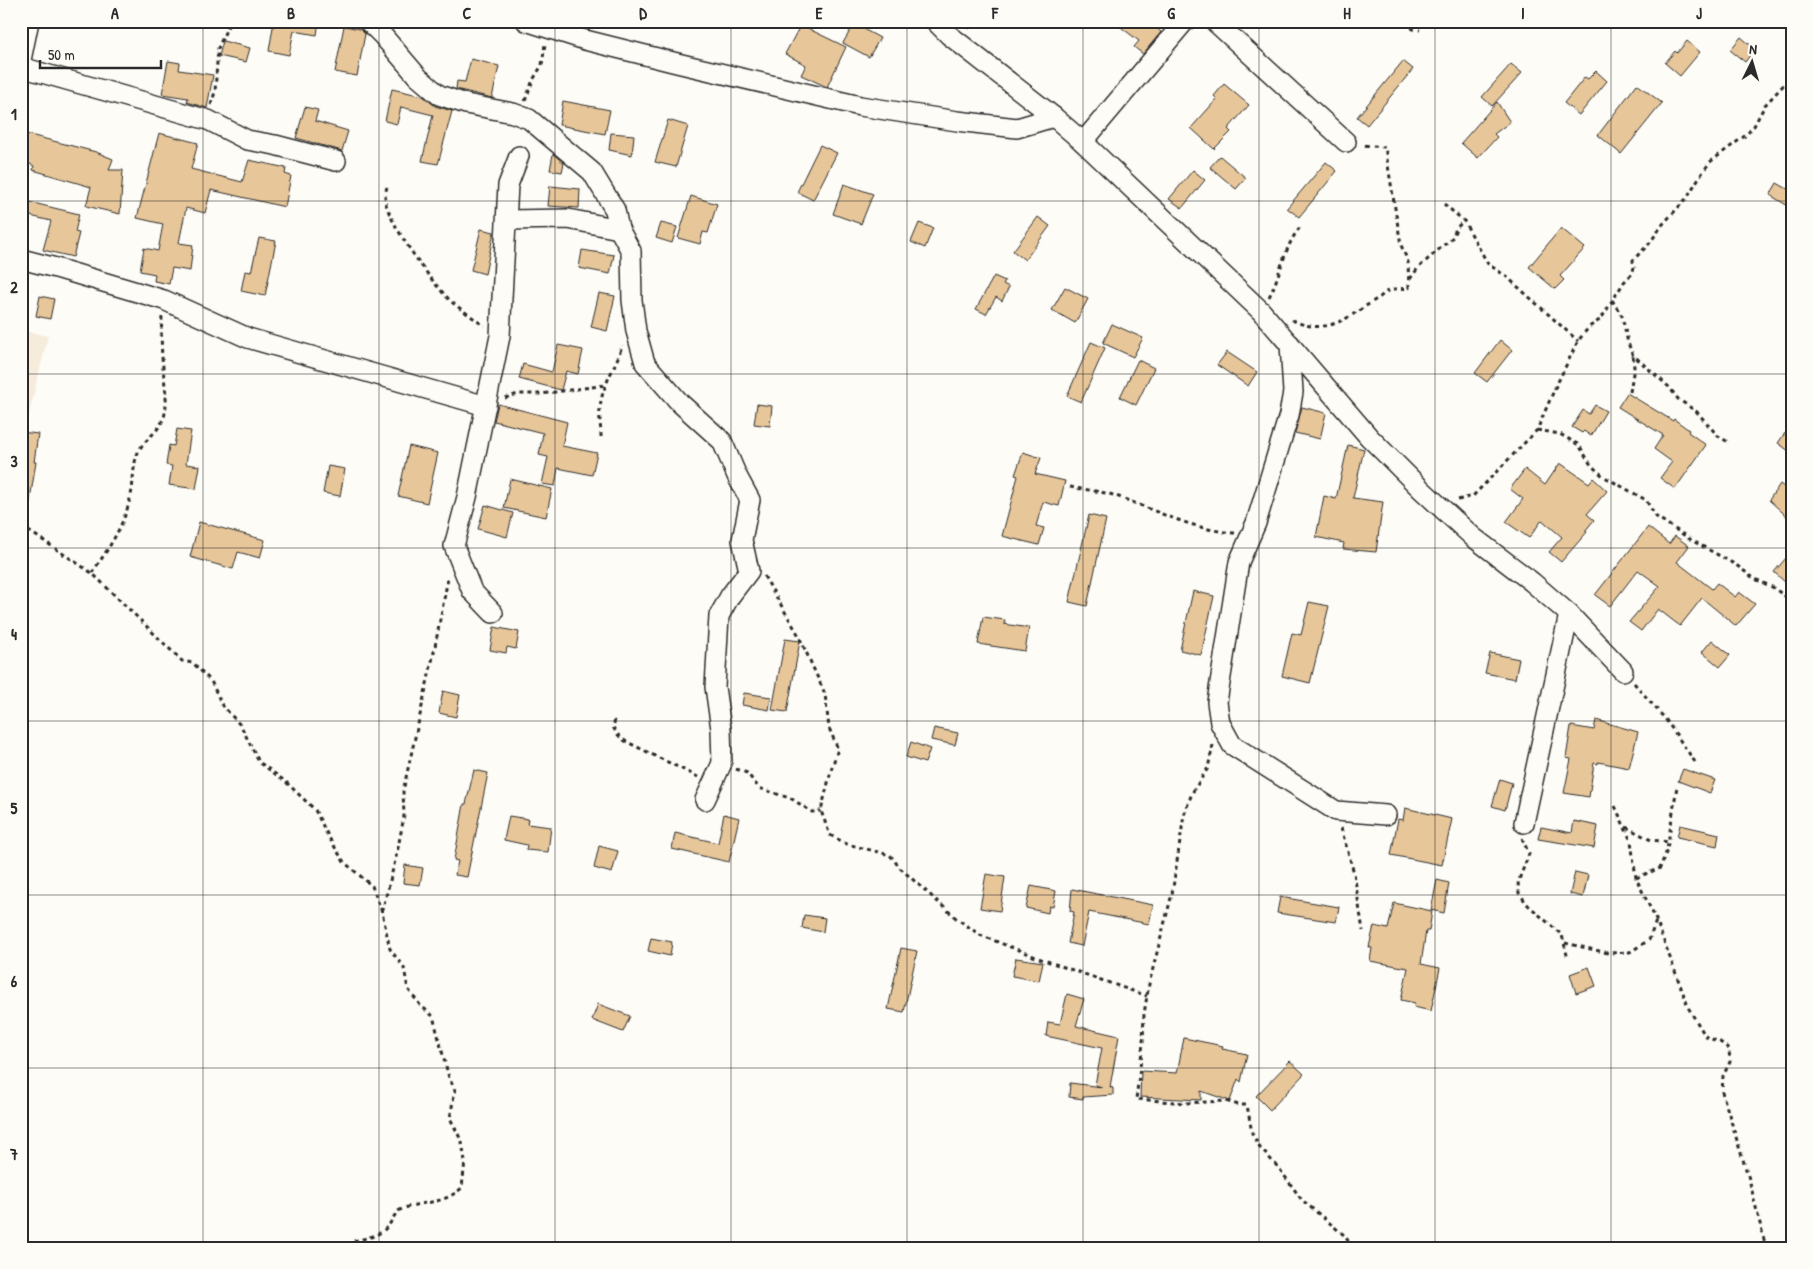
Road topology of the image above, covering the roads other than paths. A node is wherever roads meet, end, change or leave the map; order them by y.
1 (29, 21) edge
2 (368, 21) edge
3 (526, 21) edge
4 (935, 21) edge
5 (1185, 21) edge
6 (1214, 21) edge
7 (21, 60) edge
8 (21, 67) edge
9 (1054, 117) junction
10 (1083, 142) junction
11 (1346, 142) road end
12 (519, 156) dead end
13 (336, 161) dead end
14 (507, 220) junction
15 (619, 229) junction
16 (21, 259) edge
17 (1290, 344) junction
18 (486, 406) junction
19 (493, 613) dead end
20 (1569, 614) junction
21 (1623, 671) road end
22 (708, 792) road end
23 (1386, 814) dead end
24 (1524, 823) road end

1 - 7 street
2 - 15 street
3 - 9 street
4 - 9 street
5 - 10 street
6 - 11 street
8 - 13 street
9 - 10 street
10 - 17 street
12 - 14 street
14 - 15 street
14 - 18 street
15 - 22 street
16 - 18 street
17 - 20 street
17 - 23 street
18 - 19 street
20 - 21 street
20 - 24 street

